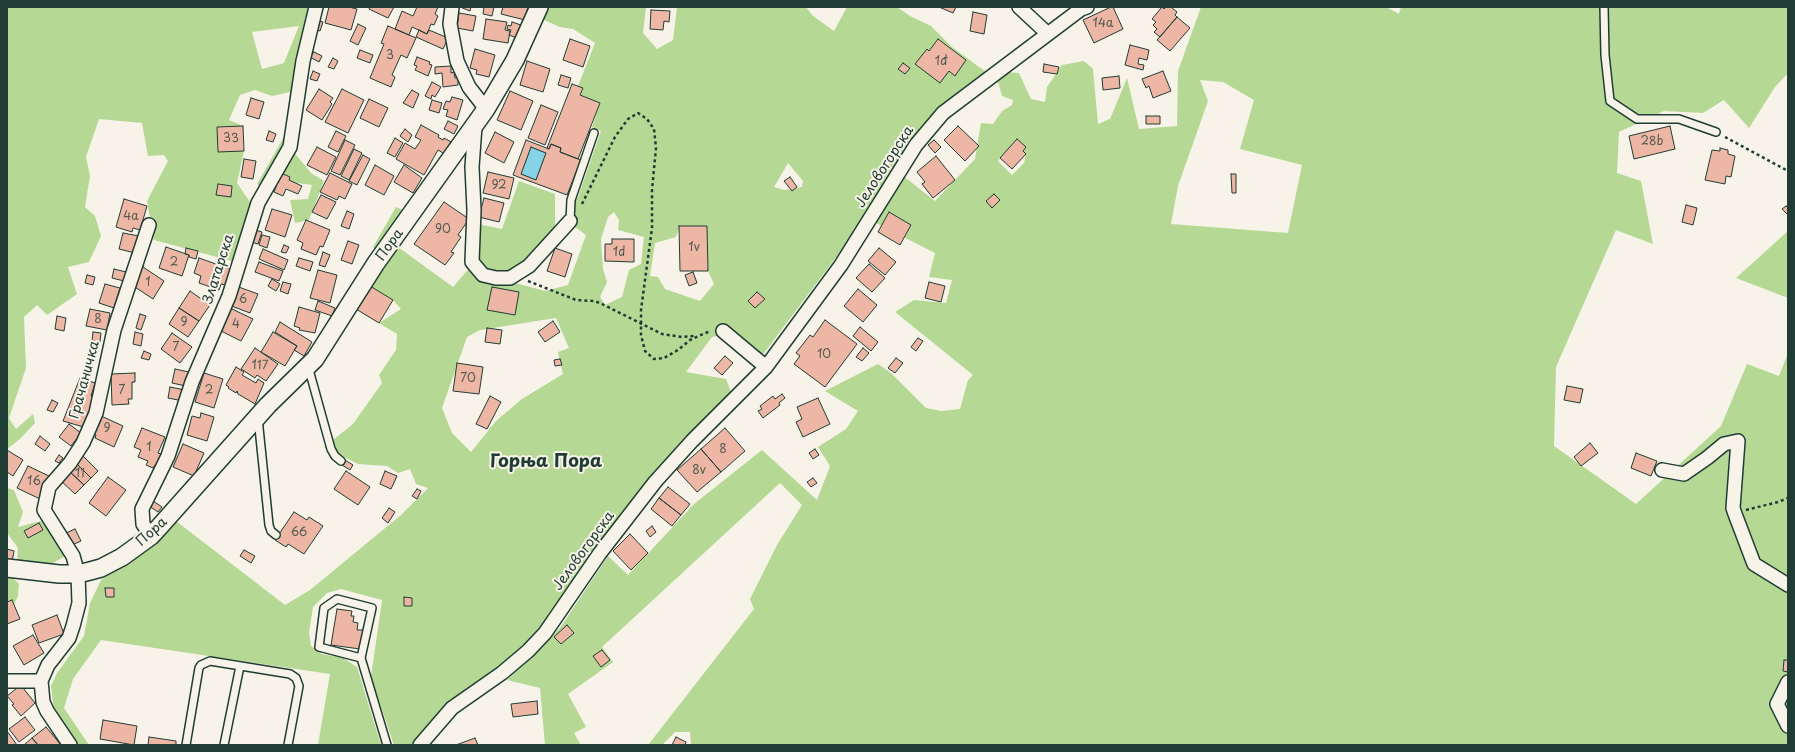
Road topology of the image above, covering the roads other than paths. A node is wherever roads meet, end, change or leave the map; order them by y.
1 (316, 7) edge
2 (452, 7) edge
3 (539, 7) edge
4 (1019, 7) edge
5 (1087, 7) edge
6 (1604, 7) edge
7 (1048, 34) junction
8 (486, 109) junction
9 (475, 126) junction
10 (1716, 132) road end
11 (594, 133) dead end
12 (570, 221) joint
13 (149, 225) dead end
14 (723, 331) road end
15 (308, 366) junction
16 (766, 367) junction
17 (258, 416) junction
18 (341, 461) dead end
19 (1662, 470) dead end
20 (276, 535) dead end
21 (151, 536) junction
22 (7, 568) edge
23 (78, 574) junction
24 (1788, 586) edge
25 (361, 658) junction
26 (240, 666) junction
27 (7, 681) edge
28 (41, 681) junction
29 (1788, 682) edge
30 (1788, 726) edge
31 (70, 745) edge
32 (186, 745) edge
33 (224, 745) edge
34 (288, 745) edge
35 (387, 745) edge
36 (420, 745) edge

1 - 21 street, Златарска
2 - 8 street
3 - 8 street, Пора
4 - 7 street
5 - 7 street, Јеловогорска
6 - 10 lane
7 - 16 street, Јеловогорска
8 - 9 street, Пора
9 - 12 street, Пора
9 - 15 street, Пора
11 - 12 lane
13 - 23 street, Грачаничка
14 - 16 street
15 - 17 street, Пора
15 - 18 lane
16 - 36 street, Јеловогорска
17 - 20 lane
17 - 21 street, Пора
19 - 24 street
21 - 23 street, Пора
22 - 23 street, Пора
23 - 28 street, Грачаничка
25 - 25 lane
25 - 35 lane
26 - 32 lane
26 - 33 lane
26 - 34 lane
27 - 28 street
28 - 31 street
29 - 30 street

